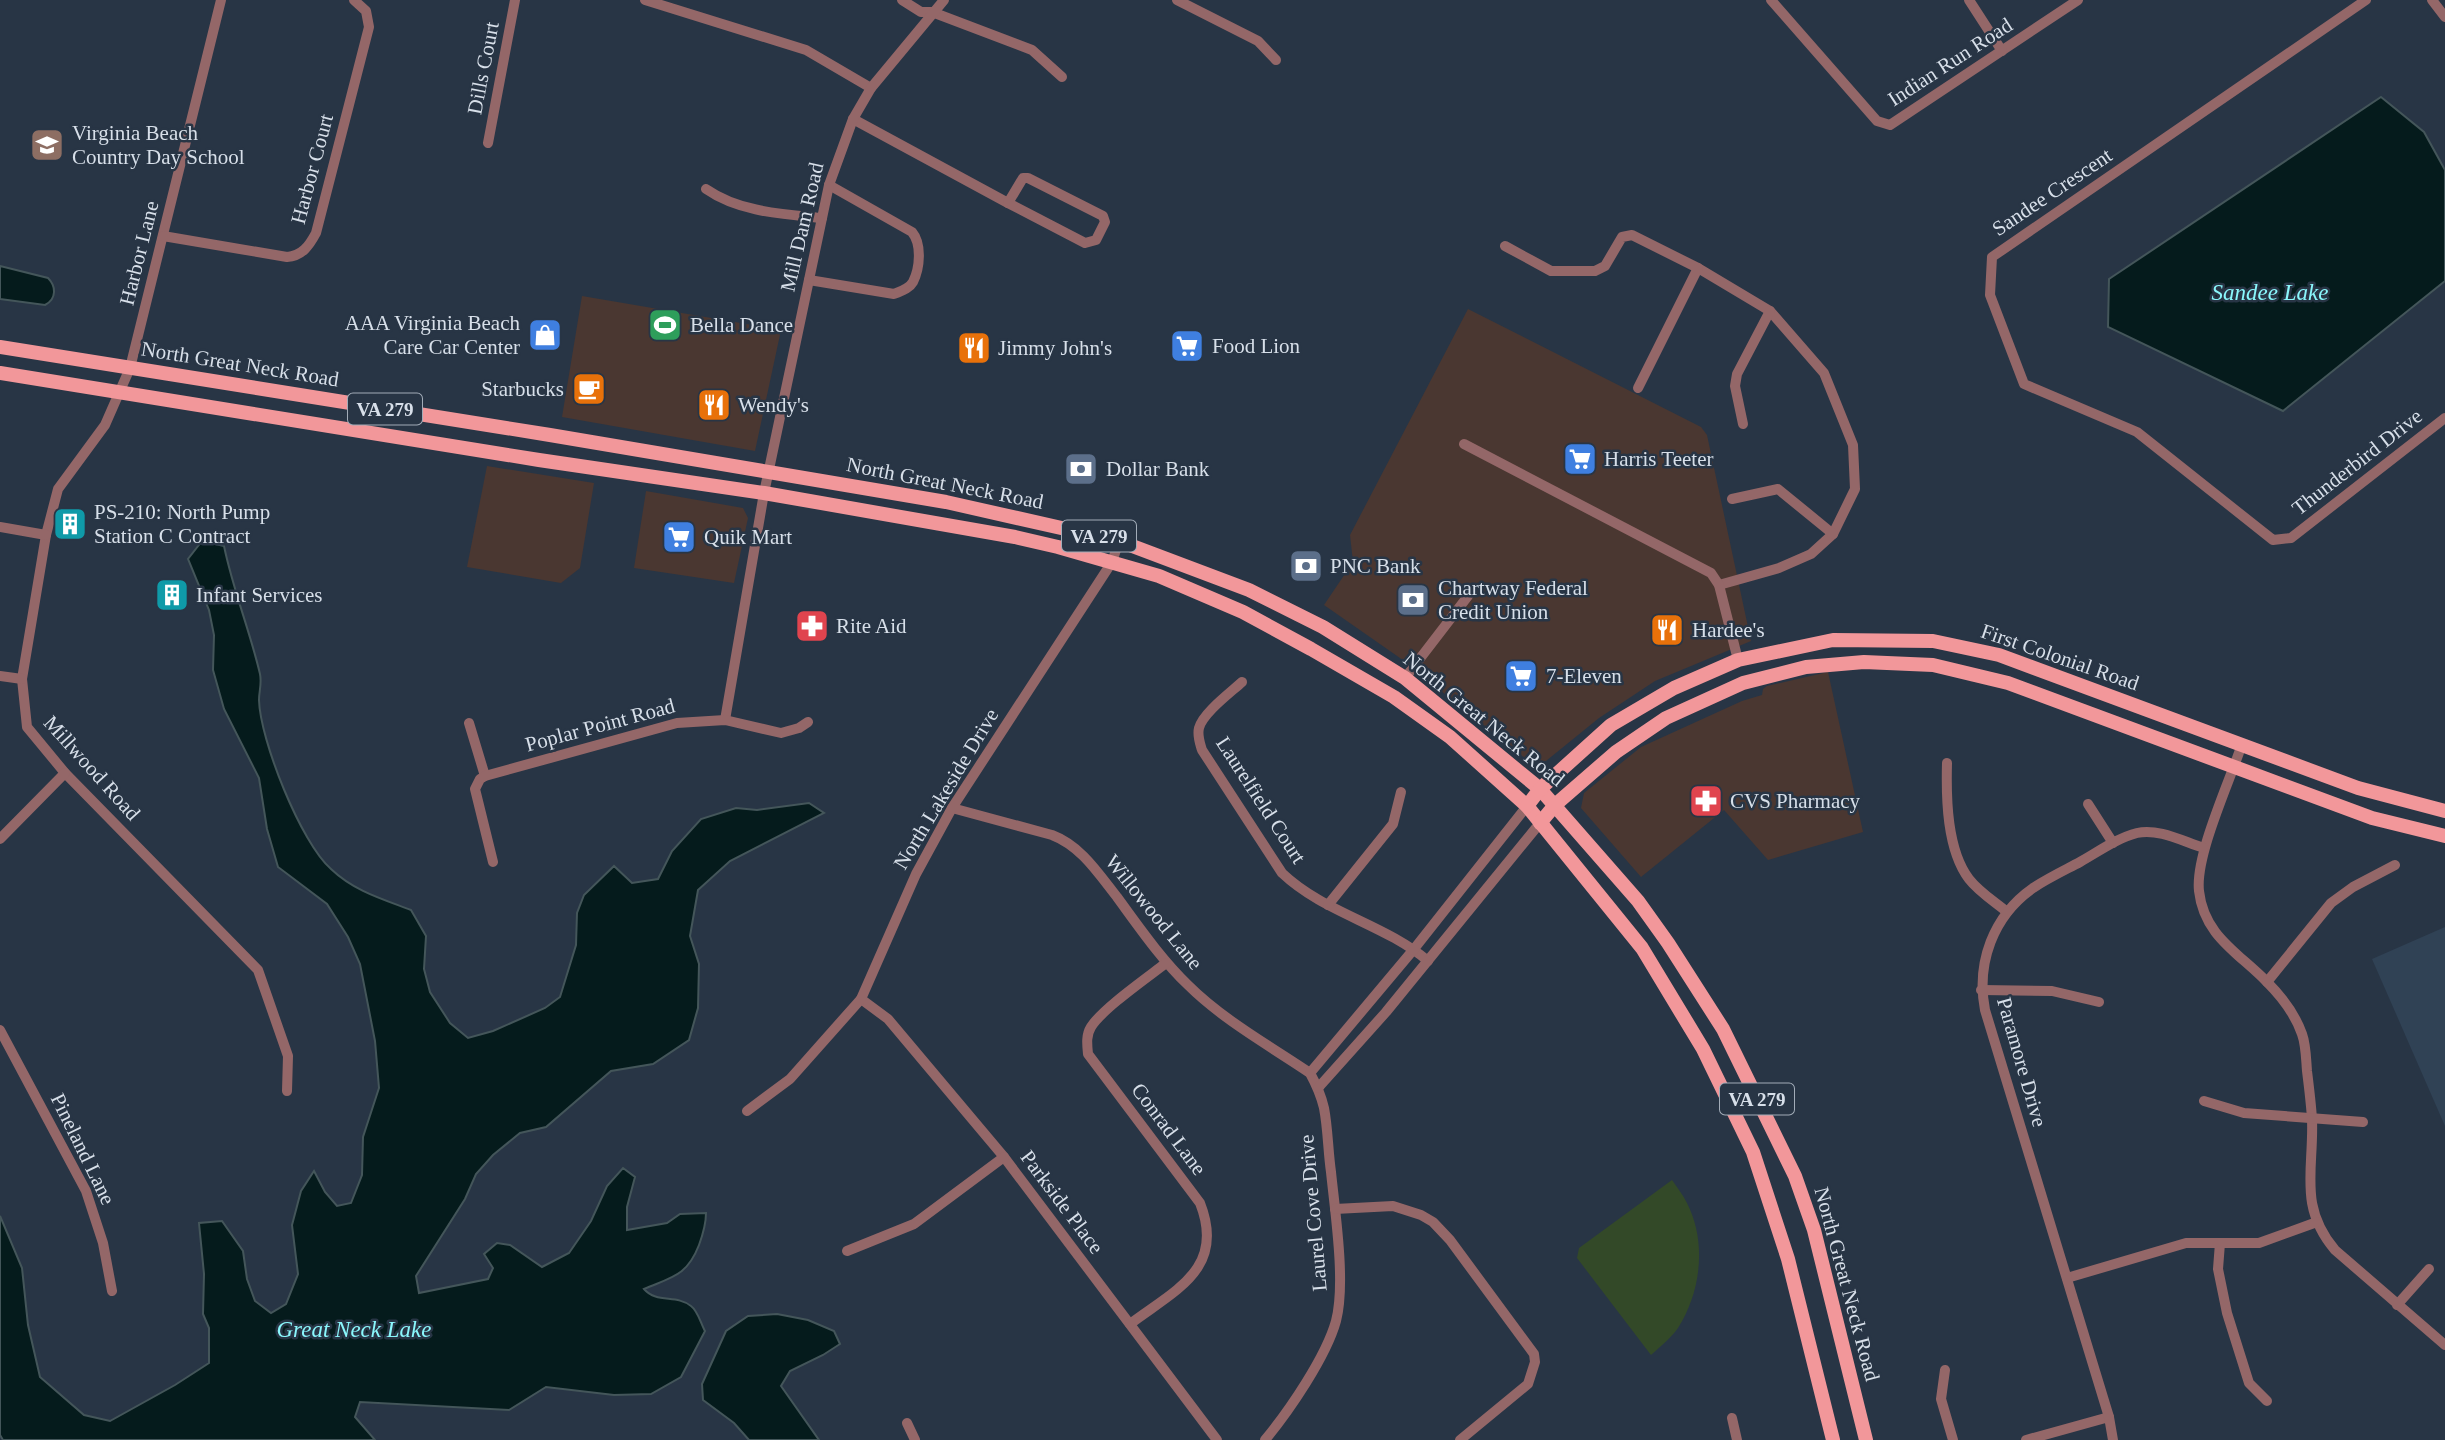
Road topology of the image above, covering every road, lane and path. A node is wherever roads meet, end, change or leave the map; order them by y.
1 (221, 0) edge
2 (354, 0) edge
3 (515, 0) edge
4 (645, 0) edge
5 (902, 0) edge
6 (944, 0) edge
7 (1177, 0) edge
8 (1771, 0) edge
9 (1969, 0) edge
10 (2078, 0) edge
11 (2367, 0) edge
12 (2432, 0) edge
13 (932, 12) junction
14 (2445, 17) edge
15 (2003, 51) junction
16 (1276, 60) dead end
17 (1062, 77) dead end
18 (871, 88) junction
19 (853, 118) junction
20 (488, 143) dead end
21 (829, 184) junction
22 (706, 189) dead end
23 (1008, 203) junction
24 (822, 218) junction
25 (163, 236) junction
26 (1505, 246) dead end
27 (1698, 268) junction
28 (809, 280) junction
29 (1770, 311) junction
30 (0, 347) edge
31 (130, 368) junction
32 (0, 373) edge
33 (1638, 388) dead end
34 (120, 391) junction
35 (2445, 418) edge
36 (1743, 424) dead end
37 (1464, 444) dead end
38 (770, 471) junction
39 (764, 493) junction
40 (1732, 499) dead end
41 (2223, 499) joint
42 (0, 527) edge
43 (1833, 534) junction
44 (46, 535) junction
45 (1119, 541) junction
46 (1112, 562) junction
47 (1719, 585) junction
48 (1468, 596) dead end
49 (1738, 660) junction
50 (0, 676) edge
51 (1405, 678) junction
52 (22, 679) junction
53 (1242, 682) dead end
54 (725, 720) junction
55 (808, 722) dead end
56 (469, 723) dead end
57 (2242, 744) junction
58 (1947, 763) dead end
59 (2235, 767) junction
60 (65, 773) junction
61 (485, 776) junction
62 (1540, 789) junction
63 (1401, 792) dead end
64 (2088, 804) dead end
65 (1555, 805) junction
66 (1527, 806) junction
67 (952, 807) junction
68 (2445, 811) edge
69 (1540, 823) junction
70 (2445, 836) edge
71 (0, 839) edge
72 (2113, 843) junction
73 (2204, 848) junction
74 (493, 862) dead end
75 (2395, 865) dead end
76 (1328, 905) junction
77 (2007, 912) junction
78 (1414, 949) junction
79 (1428, 961) junction
80 (1167, 963) junction
81 (2267, 982) junction
82 (1981, 990) junction
83 (861, 999) junction
84 (2099, 1002) dead end
85 (0, 1030) edge
86 (1310, 1073) junction
87 (1318, 1088) junction
88 (287, 1091) dead end
89 (2204, 1101) dead end
90 (747, 1111) dead end
91 (2312, 1119) junction
92 (2363, 1122) dead end
93 (1004, 1157) junction
94 (1335, 1209) junction
95 (2317, 1222) junction
96 (2220, 1243) junction
97 (847, 1251) dead end
98 (2429, 1269) dead end
99 (2067, 1278) junction
100 (112, 1291) dead end
101 (2397, 1305) junction
102 (1130, 1324) junction
103 (2445, 1345) edge
104 (1945, 1370) dead end
105 (2267, 1401) dead end
106 (2109, 1416) junction
107 (1732, 1418) dead end
108 (908, 1423) dead end
109 (915, 1440) edge
110 (1217, 1440) edge
111 (1265, 1440) edge
112 (1460, 1440) edge
113 (1737, 1440) edge
114 (1833, 1440) edge
115 (1866, 1440) edge
116 (1953, 1440) edge
117 (2026, 1440) edge
118 (2113, 1440) edge

1 - 25 street, Harbor Lane
2 - 25 street, Harbor Court
3 - 20 street, Dills Court
4 - 18 street
5 - 13 street
6 - 13 street, Mill Dam Road
7 - 16 street
8 - 15 street, Indian Run Road
9 - 15 street
10 - 15 street, Indian Run Road
11 - 41 street, Sandee Crescent
12 - 14 street
13 - 17 street
13 - 18 street, Mill Dam Road
18 - 19 street, Mill Dam Road
19 - 21 street, Mill Dam Road
19 - 23 street
21 - 24 street, Mill Dam Road
21 - 28 street
22 - 24 street
23 - 23 street
24 - 28 street, Mill Dam Road
25 - 31 street, Harbor Lane
26 - 27 street
27 - 29 street
27 - 33 street
28 - 38 street, Mill Dam Road
29 - 36 street
29 - 43 street
30 - 31 main road, North Great Neck Road / VA 279
31 - 34 street, Harbor Lane
31 - 38 main road, North Great Neck Road / VA 279
32 - 34 main road, North Great Neck Road / VA 279
34 - 39 main road, North Great Neck Road / VA 279
34 - 44 street, Millwood Road
35 - 41 street, Thunderbird Drive
37 - 47 street
38 - 39 street, Mill Dam Road
38 - 45 main road, North Great Neck Road / VA 279
39 - 46 main road, North Great Neck Road / VA 279
39 - 54 street
40 - 43 street
42 - 44 street
43 - 47 street
44 - 52 street, Millwood Road
45 - 46 street, North Lakeside Drive
45 - 51 main road, North Great Neck Road / VA 279
46 - 66 main road, North Great Neck Road / VA 279
46 - 67 street, North Lakeside Drive
47 - 49 street
48 - 51 street
49 - 57 main road, First Colonial Road
49 - 62 main road, First Colonial Road
50 - 52 street
51 - 62 main road, North Great Neck Road / VA 279
52 - 60 street, Millwood Road
53 - 76 street, Laurelfield Court
54 - 55 street, Poplar Point Road
54 - 61 street, Poplar Point Road
56 - 61 street
57 - 59 street
57 - 68 main road, First Colonial Road
58 - 77 street
59 - 65 main road, First Colonial Road
59 - 70 main road, First Colonial Road
59 - 73 street
60 - 71 street
60 - 88 street, Millwood Road
61 - 74 street
62 - 65 main road, North Great Neck Road / VA 279
62 - 66 main road, First Colonial Road
63 - 76 street
64 - 72 street
65 - 69 main road, First Colonial Road
65 - 115 main road, North Great Neck Road / VA 279
66 - 69 main road, North Great Neck Road / VA 279
66 - 78 street
67 - 80 street, Willowood Lane
67 - 83 street, North Lakeside Drive
69 - 79 street
69 - 114 main road, North Great Neck Road / VA 279
72 - 73 street, Paramore Drive
72 - 77 street, Paramore Drive
73 - 81 street
75 - 81 street
76 - 78 street, Laurelfield Court
77 - 82 street, Paramore Drive
78 - 79 street, Laurelfield Court
78 - 86 street
79 - 87 street
80 - 86 street, Willowood Lane
80 - 102 street, Conrad Lane
81 - 91 street
82 - 84 street
82 - 99 street, Paramore Drive
83 - 90 street, North Lakeside Drive
83 - 93 street, Parkside Place
85 - 100 street, Pineland Lane
86 - 87 street, Laurel Cove Drive
87 - 94 street, Laurel Cove Drive
89 - 91 street
91 - 92 street
91 - 95 street
93 - 97 street
93 - 102 street, Parkside Place
94 - 111 street, Laurel Cove Drive
94 - 112 street
95 - 96 street
95 - 101 street
96 - 99 street
96 - 105 street
98 - 101 street
99 - 106 street, Paramore Drive
101 - 103 street
102 - 110 street, Parkside Place
104 - 116 street
106 - 117 street
106 - 118 street, Paramore Drive
107 - 113 street
108 - 109 street

